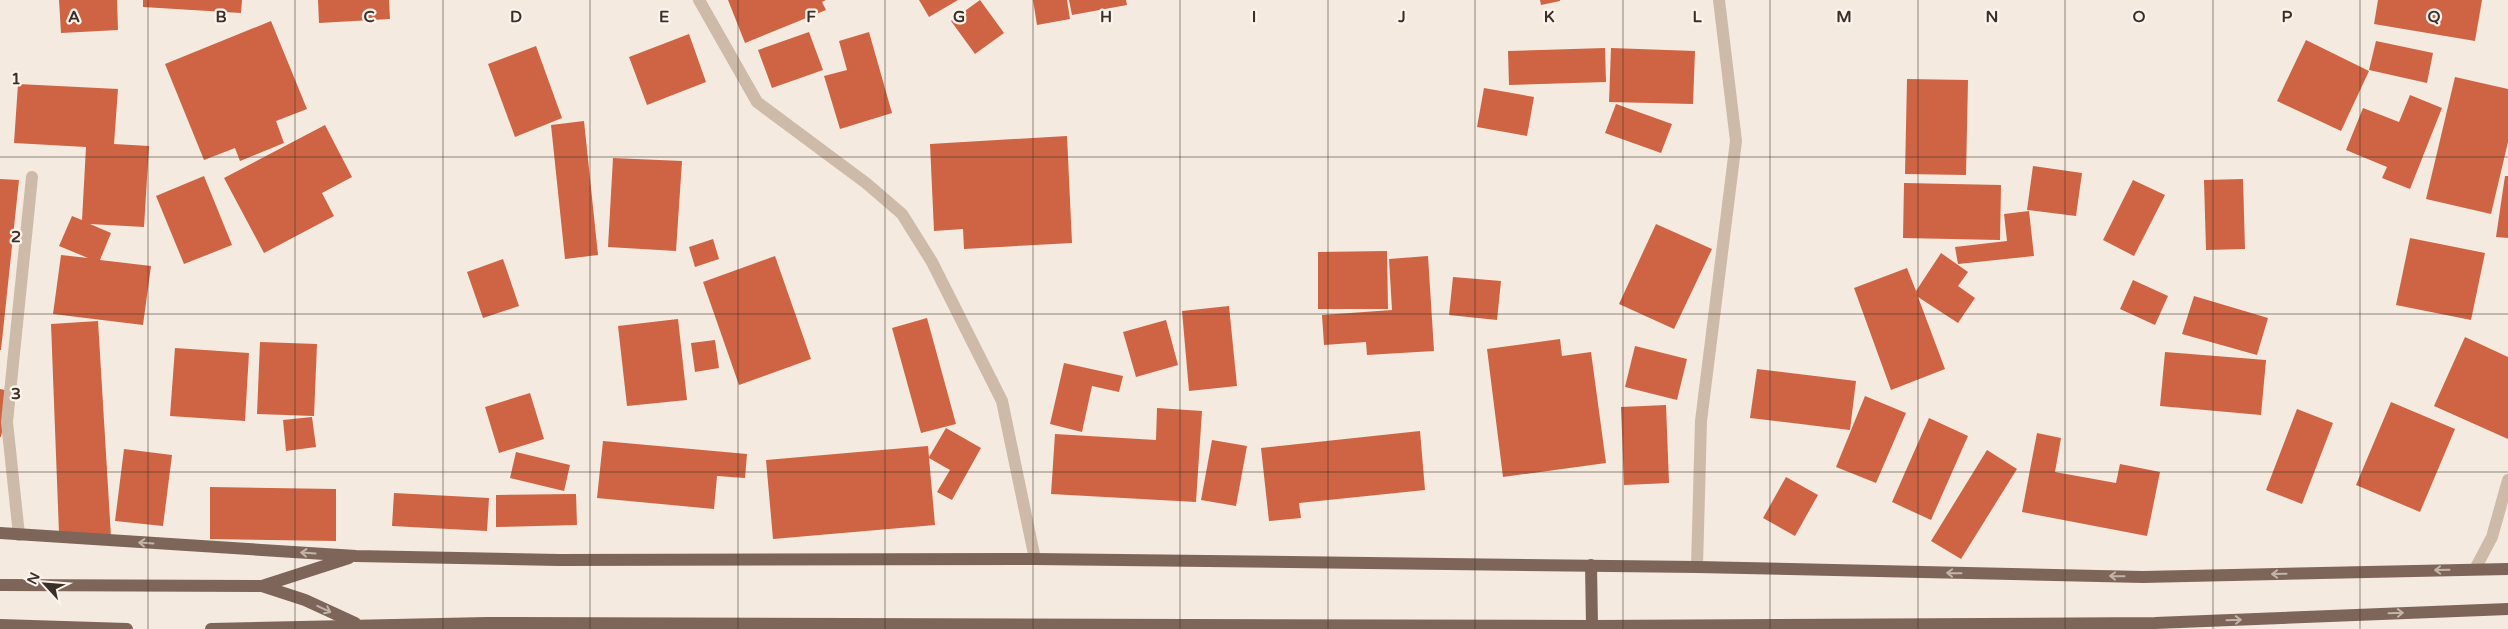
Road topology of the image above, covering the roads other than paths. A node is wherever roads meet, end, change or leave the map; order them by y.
1 (699, 0) edge
2 (1719, 0) edge
3 (32, 177) dead end
4 (2508, 480) edge
5 (0, 533) edge
6 (19, 535) junction
7 (356, 556) junction
8 (1035, 558) junction
9 (1591, 565) junction
10 (1697, 567) junction
11 (2475, 569) junction
12 (2508, 569) edge
13 (0, 585) edge
14 (262, 586) junction
15 (2508, 609) edge
16 (0, 625) edge
17 (359, 625) junction
18 (1592, 626) junction
19 (238, 628) edge
20 (127, 629) edge
21 (211, 629) edge

1 - 8 street
2 - 10 street
3 - 6 street
4 - 11 street
5 - 6 main road
7 -> 6 main road
7 - 8 main road
7 - 14 main road
8 - 9 main road
9 - 10 main road
9 - 18 main road
11 -> 10 main road
11 - 12 main road
13 - 14 main road
14 -> 17 main road
18 -> 15 main road
16 - 20 main road
17 - 18 main road
17 - 19 main road
19 - 21 main road

